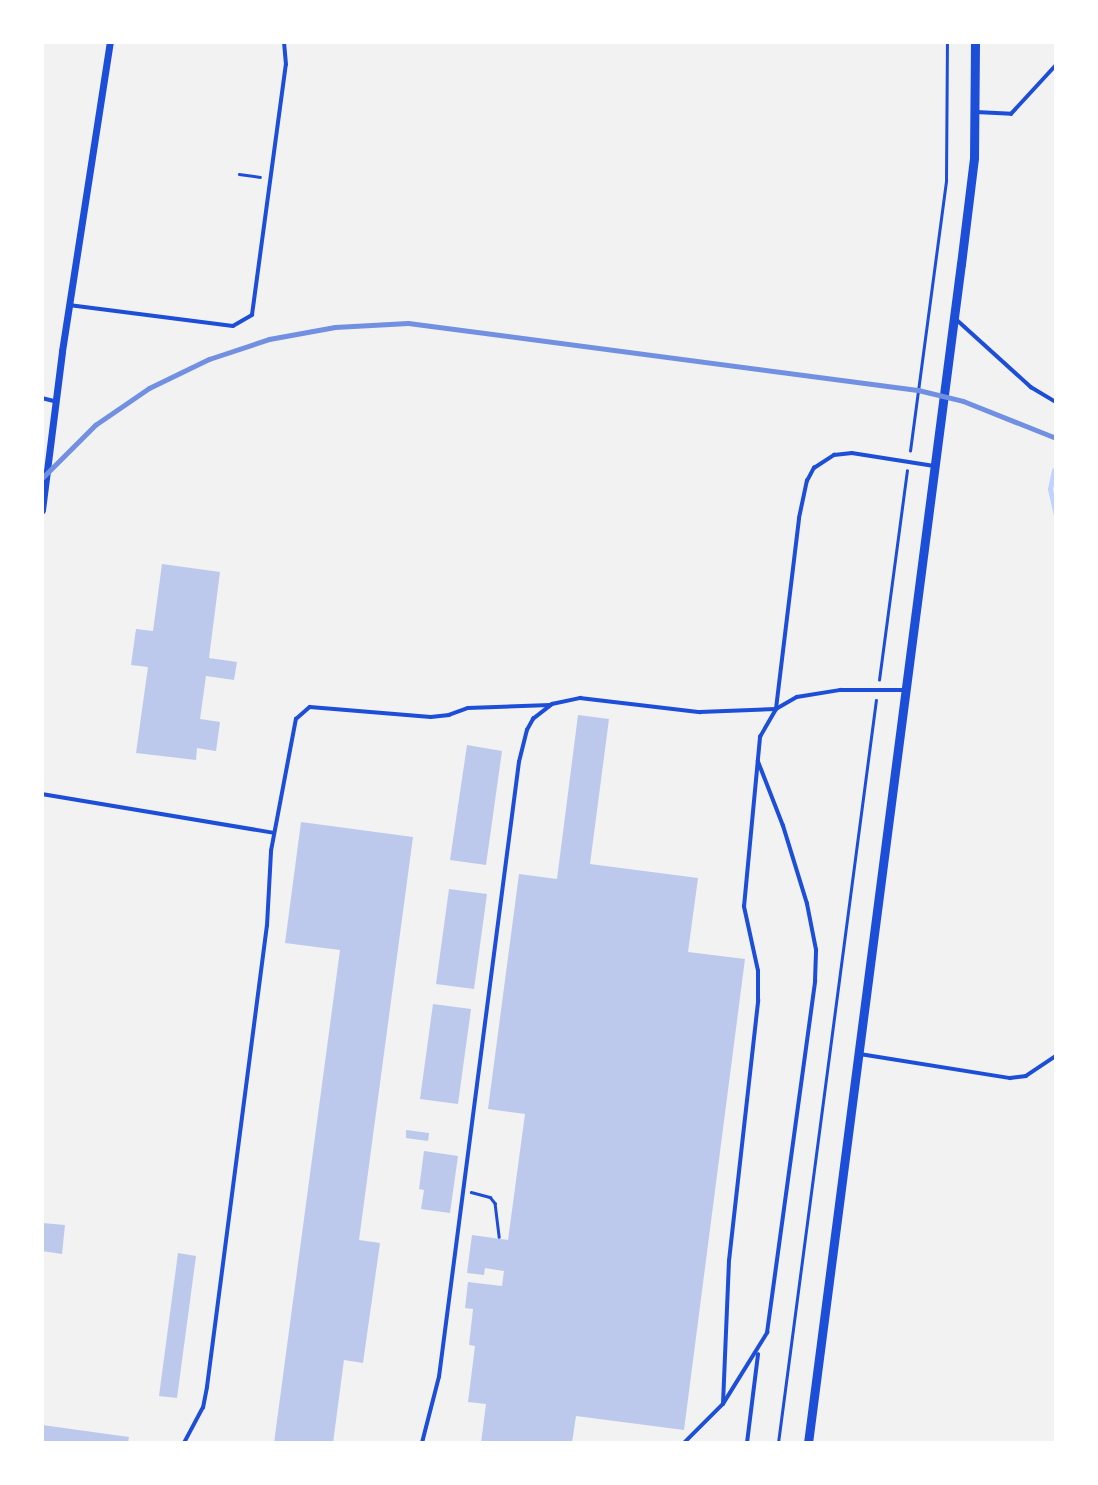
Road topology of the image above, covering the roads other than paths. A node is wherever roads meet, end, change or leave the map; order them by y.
1 (110, 42) edge
2 (284, 42) edge
3 (975, 42) edge
4 (1056, 65) edge
5 (976, 111) junction
6 (69, 305) junction
7 (954, 317) junction
8 (42, 398) edge
9 (57, 401) junction
10 (1056, 402) edge
11 (934, 466) junction
12 (42, 510) edge
13 (908, 690) junction
14 (552, 704) junction
15 (776, 709) junction
16 (757, 760) junction
17 (42, 794) edge
18 (274, 833) junction
19 (858, 1053) junction
20 (1056, 1056) edge
21 (758, 1352) junction
22 (723, 1404) junction
23 (184, 1443) edge
24 (422, 1443) edge
25 (684, 1443) edge
26 (747, 1443) edge
27 (808, 1443) edge

1 - 6 street
2 - 6 lane
3 - 5 street
4 - 5 lane
5 - 7 street
6 - 9 street
7 - 10 lane
7 - 11 street
8 - 9 lane
9 - 12 street
11 - 13 street
11 - 15 lane
13 - 15 lane
13 - 19 street
14 - 15 lane
14 - 18 lane
14 - 24 lane
15 - 16 lane
16 - 21 lane
16 - 22 lane
17 - 18 lane
18 - 23 lane
19 - 20 lane
19 - 27 street
21 - 22 lane
21 - 26 lane
22 - 25 lane

